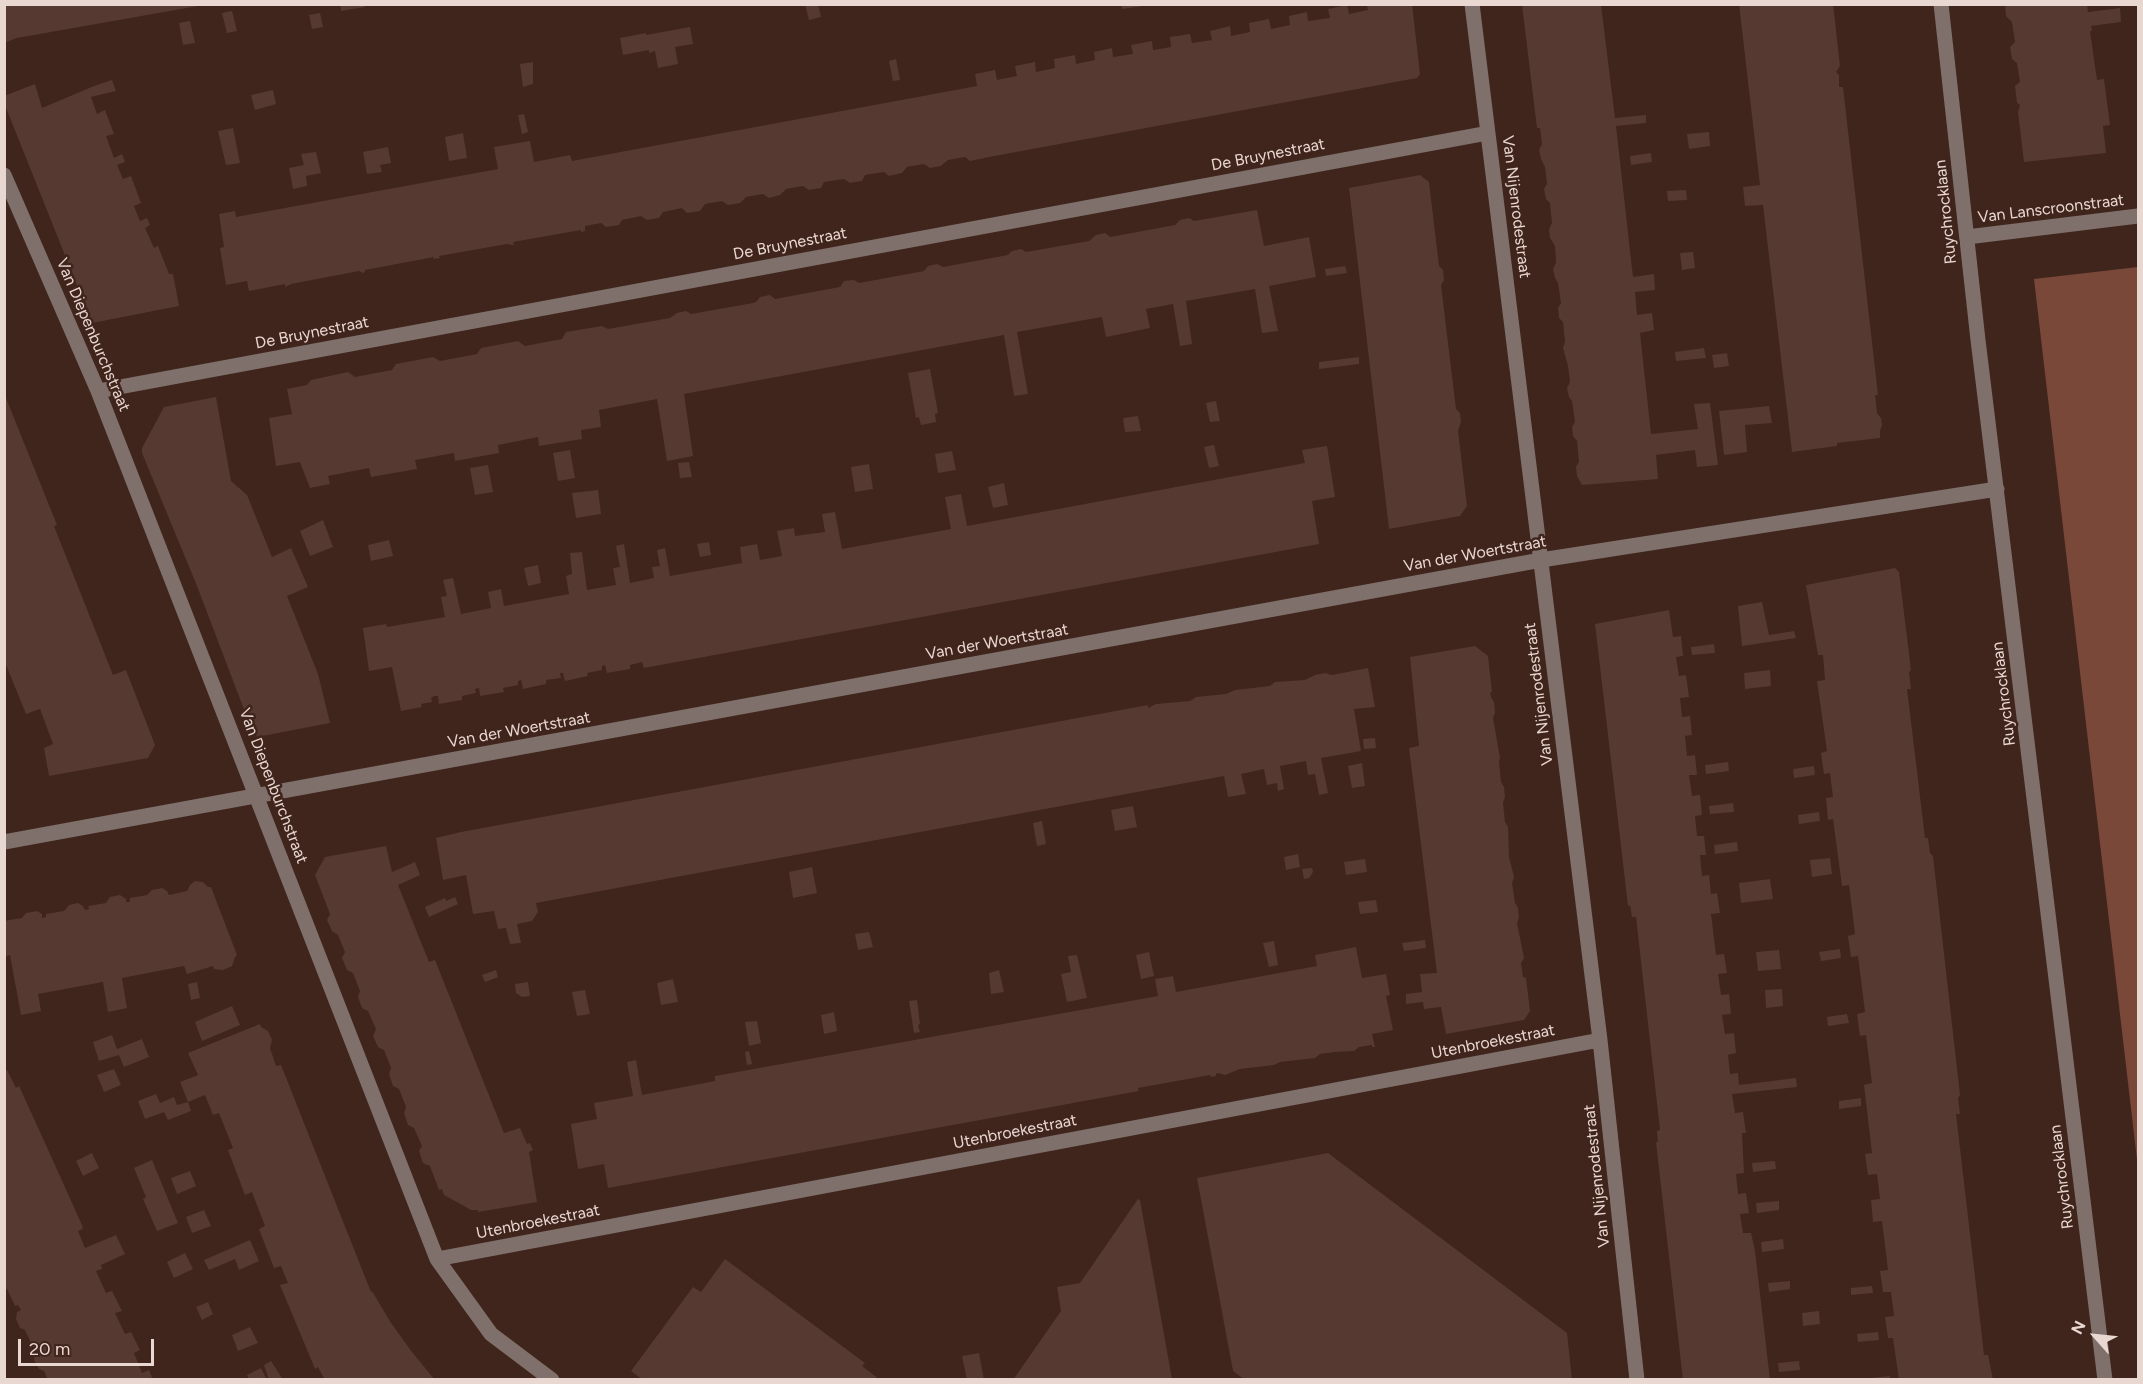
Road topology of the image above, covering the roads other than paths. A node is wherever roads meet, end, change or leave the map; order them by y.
1 (1472, 4) edge
2 (1941, 4) edge
3 (1488, 133) junction
4 (4, 174) edge
5 (2139, 216) edge
6 (1967, 237) junction
7 (98, 392) junction
8 (1997, 489) junction
9 (1541, 560) junction
10 (258, 797) junction
11 (4, 842) edge
12 (1600, 1040) junction
13 (437, 1259) junction
14 (552, 1380) edge
15 (1637, 1380) edge
16 (2105, 1380) edge

1 - 3 street, Van Nijenrodestraat
2 - 6 street, Ruychrocklaan
3 - 7 street, De Bruynestraat
3 - 9 street, Van Nijenrodestraat
4 - 7 street, Van Diepenburchstraat
5 - 6 street, Van Lanscroonstraat
6 - 8 street, Ruychrocklaan
7 - 10 street, Van Diepenburchstraat
8 - 9 street, Van der Woertstraat
8 - 16 street, Ruychrocklaan
9 - 10 street, Van der Woertstraat
9 - 12 street, Van Nijenrodestraat
10 - 11 street, Van der Woertstraat
10 - 13 street, Van Diepenburchstraat
12 - 13 street, Utenbroekestraat
12 - 15 street, Van Nijenrodestraat
13 - 14 street, Van Diepenburchstraat

